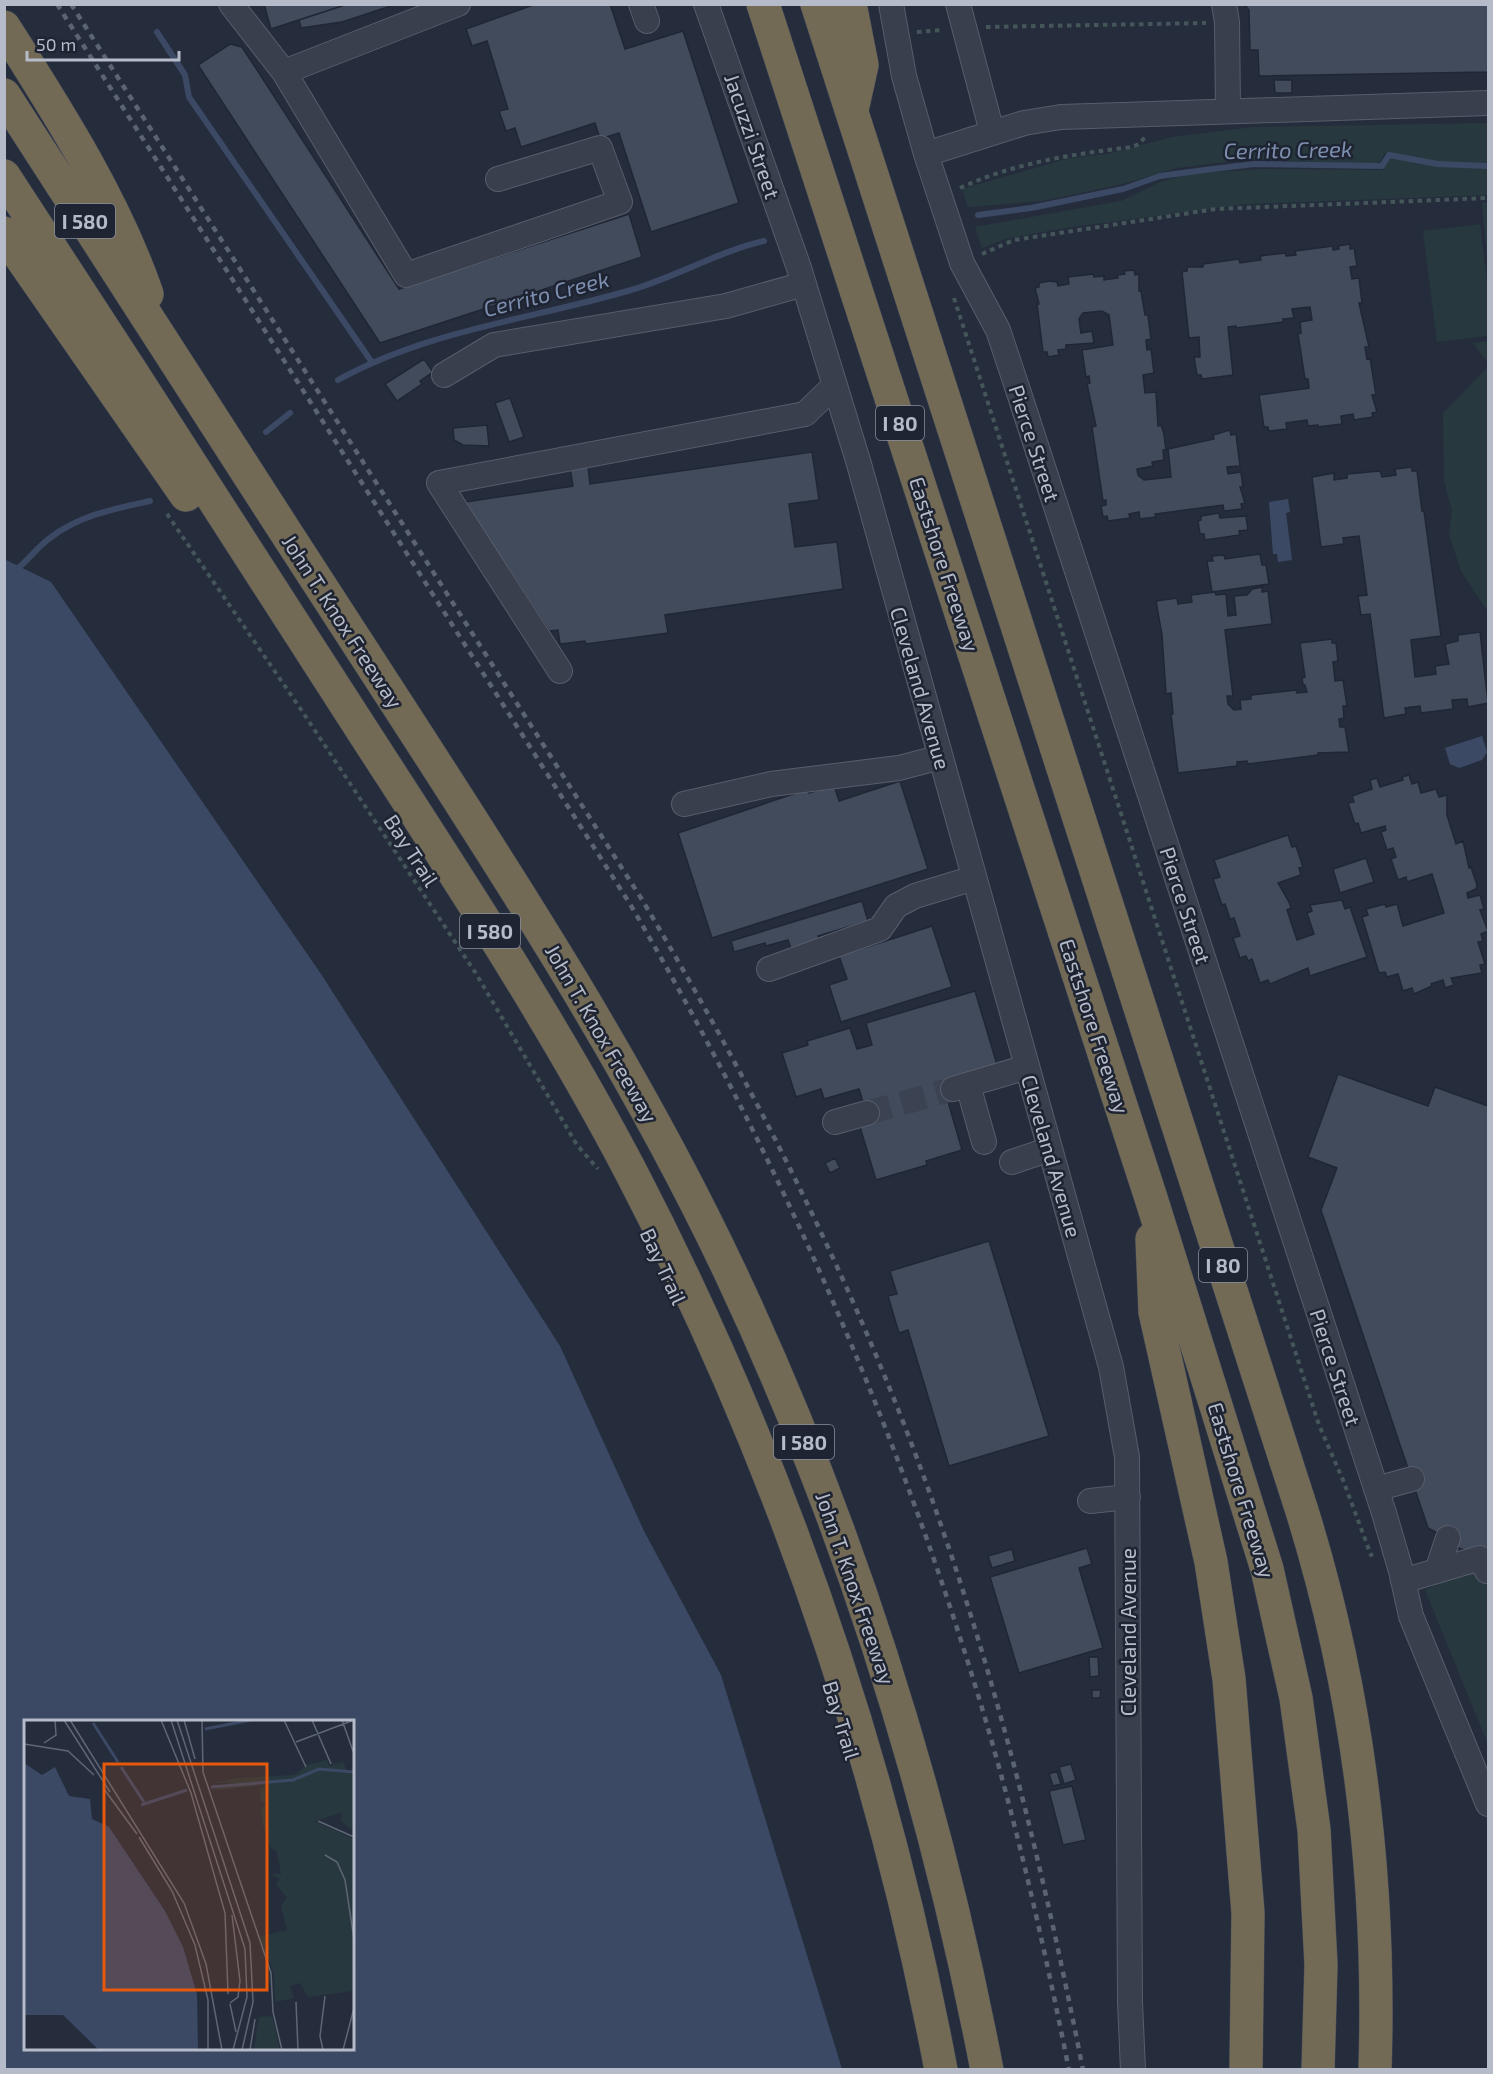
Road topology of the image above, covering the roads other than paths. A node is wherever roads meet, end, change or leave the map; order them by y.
1 (231, 4) edge
2 (458, 4) edge
3 (706, 4) edge
4 (763, 4) edge
5 (817, 4) edge
6 (850, 4) edge
7 (891, 4) edge
8 (958, 4) edge
9 (1226, 14) edge
10 (4, 27) edge
11 (284, 72) junction
12 (4, 95) edge
13 (1488, 103) edge
14 (852, 110) junction
15 (1228, 111) junction
16 (992, 132) junction
17 (926, 154) junction
18 (4, 176) edge
19 (498, 179) dead end
20 (4, 233) edge
21 (802, 276) junction
22 (166, 346) junction
23 (444, 375) dead end
24 (835, 385) junction
25 (304, 640) junction
26 (560, 671) dead end
27 (940, 757) junction
28 (684, 804) dead end
29 (974, 878) junction
30 (769, 969) dead end
31 (1027, 1067) junction
32 (867, 1113) tunnel mouth
33 (835, 1122) dead end
34 (984, 1142) dead end
35 (1050, 1149) junction
36 (1012, 1162) dead end
37 (1151, 1198) junction
38 (1412, 1479) dead end
39 (1376, 1489) junction
40 (1128, 1497) junction
41 (1090, 1501) dead end
42 (1448, 1538) dead end
43 (1437, 1571) junction
44 (1487, 1571) edge
45 (1403, 1581) junction
46 (1488, 1804) edge
47 (1373, 1911) junction
48 (941, 2070) edge
49 (987, 2070) edge
50 (1133, 2070) edge
51 (1246, 2070) edge
52 (1318, 2070) edge
53 (1375, 2070) edge
54 (1387, 2070) edge

1 - 11 street
2 - 11 street
3 - 21 street, Jacuzzi Street
4 - 37 highway, Eastshore Freeway / I 80
5 - 14 highway, I 80
6 - 14 highway
7 - 17 street, Pierce Street
8 - 16 street
9 - 15 street
10 - 22 highway
11 - 19 street
12 - 22 highway, John T. Knox Freeway / I 580
13 - 15 street
14 - 47 highway, I 80
15 - 16 street
16 - 17 street
17 - 39 street, Pierce Street
18 - 25 highway, John T. Knox Freeway / I 580
20 - 25 highway
21 - 23 street
21 - 24 street, Cleveland Avenue
22 - 49 highway, John T. Knox Freeway / I 580
24 - 26 street
24 - 27 street, Cleveland Avenue
25 - 48 highway, John T. Knox Freeway / I 580
27 - 28 street
27 - 29 street, Cleveland Avenue
29 - 30 street
29 - 31 street, Cleveland Avenue
31 - 34 street
31 - 35 street, Cleveland Avenue
32 - 33 street
35 - 36 street
35 - 40 street, Cleveland Avenue
37 - 51 highway
37 - 52 highway, Eastshore Freeway / I 80
38 - 39 street
39 - 45 street, Pierce Street
40 - 41 street
40 - 50 street, Cleveland Avenue
42 - 43 street
43 - 44 street
43 - 45 street
45 - 46 street, Pierce Street
47 - 53 highway, I 80
47 - 54 highway

